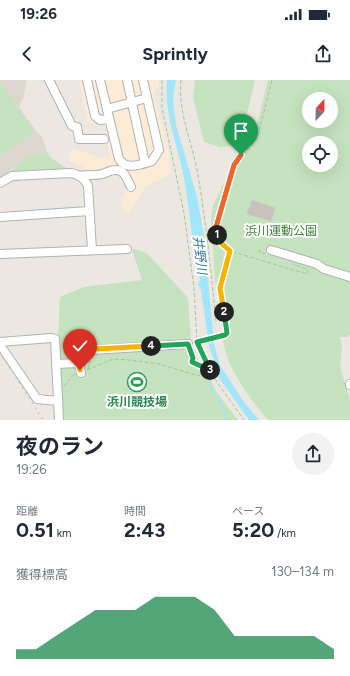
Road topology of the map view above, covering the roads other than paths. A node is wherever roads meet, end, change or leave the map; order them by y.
1 (49, 80) edge
2 (87, 80) edge
3 (100, 80) edge
4 (127, 80) edge
5 (143, 80) edge
6 (147, 98) junction
7 (132, 102) junction
8 (107, 109) junction
9 (109, 119) junction
10 (104, 139) dead end
11 (145, 163) junction
12 (79, 176) junction
13 (0, 183) edge
14 (131, 187) dead end
15 (89, 211) junction
16 (0, 217) edge
17 (127, 249) dead end
18 (92, 250) junction
19 (268, 252) road end
20 (0, 254) edge
21 (350, 277) edge
22 (0, 344) edge
23 (188, 344) road end
24 (56, 364) junction
25 (58, 401) junction
26 (59, 420) edge

1 - 10 street
2 - 9 street
3 - 8 street
4 - 7 street
5 - 6 street
6 - 7 street
6 - 11 street
7 - 8 street
7 - 11 street
8 - 9 street
9 - 11 street
12 - 13 street
12 - 14 street
12 - 15 street
15 - 16 street
15 - 18 street
17 - 18 street
18 - 20 street
19 - 21 street
22 - 24 street
22 - 25 street
23 - 24 street
24 - 25 street
25 - 26 street

